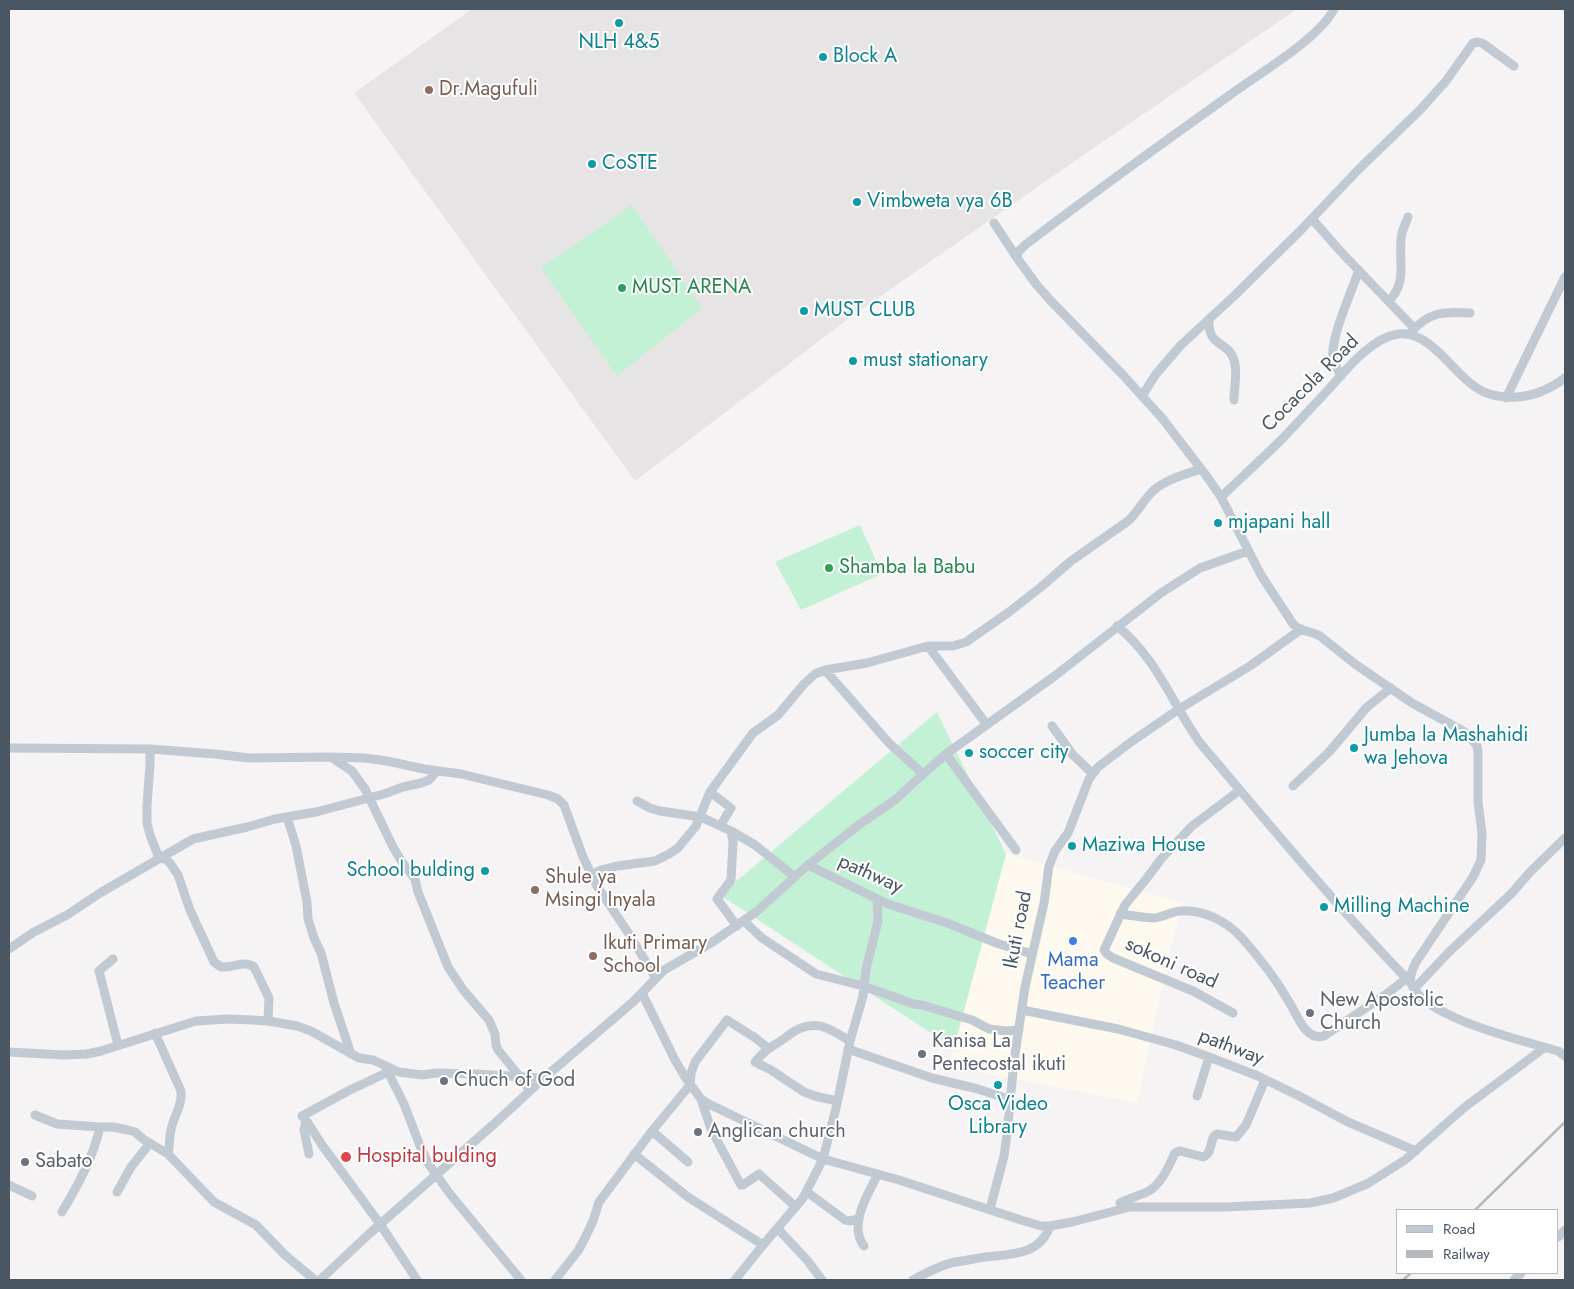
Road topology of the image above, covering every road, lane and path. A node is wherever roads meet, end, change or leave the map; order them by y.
1 (1334, 9) edge
2 (1514, 66) dead end
3 (1408, 217) dead end
4 (1312, 219) junction
5 (994, 223) dead end
6 (1018, 258) junction
7 (1359, 270) junction
8 (1565, 277) edge
9 (1389, 301) junction
10 (1470, 313) dead end
11 (1209, 319) junction
12 (1412, 331) junction
13 (1341, 376) junction
14 (1565, 378) edge
15 (1142, 396) junction
16 (1506, 398) junction
17 (1234, 400) dead end
18 (1201, 469) junction
19 (1221, 497) junction
20 (1248, 551) junction
21 (1117, 626) junction
22 (1300, 630) junction
23 (928, 646) junction
24 (825, 670) junction
25 (1391, 688) junction
26 (1179, 709) junction
27 (987, 725) junction
28 (1052, 726) dead end
29 (9, 748) edge
30 (150, 749) junction
31 (946, 754) junction
32 (330, 757) junction
33 (437, 771) junction
34 (1092, 773) junction
35 (923, 774) junction
36 (1293, 786) dead end
37 (1240, 790) junction
38 (710, 792) junction
39 (368, 797) junction
40 (637, 801) dead end
41 (287, 817) junction
42 (701, 817) junction
43 (720, 826) junction
44 (731, 831) junction
45 (1565, 838) edge
46 (1016, 850) dead end
47 (162, 858) junction
48 (808, 866) junction
49 (591, 875) junction
50 (795, 878) junction
51 (877, 899) junction
52 (1120, 914) junction
53 (741, 923) junction
54 (9, 949) edge
55 (1032, 954) junction
56 (113, 959) dead end
57 (655, 978) junction
58 (1411, 983) junction
59 (864, 986) junction
60 (642, 993) junction
61 (1022, 1010) junction
62 (1233, 1013) dead end
63 (268, 1021) junction
64 (1019, 1030) junction
65 (155, 1033) junction
66 (118, 1045) junction
67 (849, 1045) junction
68 (768, 1048) junction
69 (1544, 1048) junction
70 (9, 1052) edge
71 (351, 1054) junction
72 (1565, 1056) edge
73 (1209, 1057) junction
74 (387, 1069) junction
75 (522, 1078) junction
76 (544, 1078) junction
77 (1265, 1080) junction
78 (690, 1085) junction
79 (530, 1091) junction
80 (1197, 1096) dead end
81 (701, 1099) junction
82 (1010, 1100) junction
83 (837, 1101) junction
84 (35, 1115) dead end
85 (306, 1120) junction
86 (100, 1128) junction
87 (652, 1131) junction
88 (150, 1143) junction
89 (1416, 1151) junction
90 (168, 1154) junction
91 (310, 1154) dead end
92 (634, 1154) junction
93 (823, 1159) junction
94 (688, 1162) dead end
95 (878, 1174) junction
96 (436, 1175) junction
97 (9, 1185) edge
98 (117, 1192) dead end
99 (807, 1192) junction
100 (32, 1196) dead end
101 (1120, 1203) dead end
102 (796, 1207) junction
103 (990, 1209) junction
104 (62, 1212) dead end
105 (859, 1219) junction
106 (380, 1224) junction
107 (1050, 1226) junction
108 (778, 1229) junction
109 (763, 1245) junction
110 (864, 1246) dead end
111 (315, 1280) edge
112 (320, 1280) edge
113 (417, 1280) edge
114 (521, 1280) edge
115 (555, 1280) edge
116 (735, 1280) edge
117 (822, 1280) edge
118 (913, 1280) edge

1 - 6 street
2 - 4 street
3 - 9 street
4 - 7 street
4 - 11 street
5 - 6 street
6 - 15 street
7 - 9 street
7 - 13 street
8 - 16 street
9 - 12 street
10 - 12 street
11 - 15 street
11 - 17 street
12 - 13 street, Cocacola Road
12 - 16 street
13 - 19 street, Cocacola Road
14 - 16 street
15 - 18 street
18 - 19 street
18 - 23 street
19 - 20 street
20 - 21 street
20 - 22 street
21 - 26 street
21 - 27 street
22 - 25 street
22 - 26 street, Ikuti road
23 - 24 street
23 - 27 street
24 - 35 street
24 - 38 street
25 - 36 street
25 - 58 street
26 - 34 street, Ikuti road
26 - 37 street
27 - 31 street
28 - 34 street
29 - 30 street
30 - 32 street
30 - 47 street
31 - 35 street
31 - 46 street
32 - 33 street
32 - 39 street
33 - 39 street
33 - 49 street
34 - 55 street, Ikuti road
35 - 48 street
37 - 52 street, sokoni road
37 - 58 street
38 - 42 street
38 - 43 street
39 - 41 street
39 - 75 street
40 - 42 street
41 - 47 street
41 - 71 street
42 - 43 street
42 - 49 street
43 - 44 street
44 - 50 street
44 - 53 street
45 - 58 street
47 - 54 street
47 - 63 street
48 - 50 street
48 - 51 street, pathway
49 - 57 street
50 - 53 street
51 - 55 street, pathway
51 - 59 street
52 - 58 street, sokoni road
52 - 62 street, sokoni road
53 - 57 street
53 - 59 street
55 - 61 street, Ikuti road
56 - 66 street
57 - 60 street
58 - 69 street
59 - 64 street
59 - 67 street
60 - 76 street
60 - 78 street
61 - 64 street, Ikuti road
61 - 73 street, pathway
63 - 65 street
63 - 71 street
64 - 82 street, Ikuti road
65 - 66 street
65 - 90 street
66 - 70 street
67 - 68 street
67 - 82 street
67 - 83 street
68 - 78 street
68 - 83 street
69 - 72 street
69 - 89 street
71 - 74 street
73 - 77 street, pathway
73 - 80 street
74 - 75 street
74 - 85 street
74 - 96 street
75 - 76 street
75 - 79 street
76 - 79 street
77 - 89 street, pathway
77 - 101 street
78 - 81 street
78 - 87 street
79 - 96 street
81 - 93 street
81 - 102 street
82 - 103 street, Ikuti road
83 - 93 street
84 - 86 street
85 - 91 street
85 - 106 street
86 - 88 street
86 - 104 street
87 - 92 street
87 - 94 street
88 - 90 street
88 - 98 street
89 - 107 street
90 - 111 street
92 - 109 street
92 - 115 street
93 - 95 street
93 - 99 street
95 - 103 street
95 - 105 street
96 - 106 street
96 - 114 street
97 - 100 street
99 - 102 street
99 - 105 street
102 - 108 street
103 - 107 street
105 - 110 street
106 - 112 street
106 - 113 street
107 - 118 street
108 - 109 street
108 - 117 street
109 - 116 street

